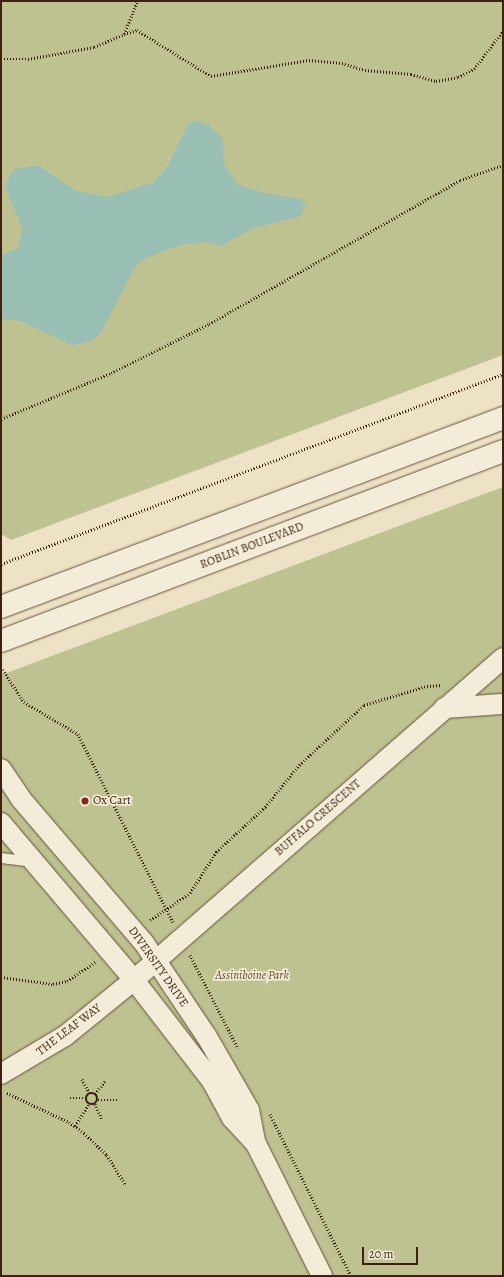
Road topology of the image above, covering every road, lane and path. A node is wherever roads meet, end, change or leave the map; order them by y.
1 (137, 1) edge
2 (503, 31) edge
3 (124, 34) junction
4 (1, 59) edge
5 (503, 165) edge
6 (503, 374) edge
7 (503, 418) edge
8 (1, 419) edge
9 (503, 451) edge
10 (1, 564) edge
11 (1, 607) edge
12 (1, 641) edge
13 (503, 658) edge
14 (475, 682) junction
15 (503, 704) edge
16 (444, 708) junction
17 (1, 769) edge
18 (1, 823) edge
19 (1, 858) edge
20 (36, 863) junction
21 (133, 931) junction
22 (109, 951) junction
23 (155, 960) junction
24 (1, 977) edge
25 (134, 980) junction
26 (1, 1074) edge
27 (82, 1079) dead end
28 (104, 1081) dead end
29 (1, 1090) edge
30 (90, 1094) junction
31 (95, 1094) junction
32 (70, 1098) dead end
33 (86, 1098) junction
34 (98, 1100) junction
35 (119, 1100) dead end
36 (89, 1104) junction
37 (95, 1104) junction
38 (102, 1119) dead end
39 (75, 1126) junction
40 (256, 1144) junction
41 (126, 1186) dead end
42 (322, 1276) edge

1 - 3 path
2 - 3 path
3 - 4 path
5 - 8 path
6 - 10 path
7 - 11 main road
9 - 12 main road, ROBLIN BOULEVARD
13 - 14 street, BUFFALO CRESCENT
14 - 16 street, BUFFALO CRESCENT
14 - 21 path
15 - 16 street
16 - 23 street, BUFFALO CRESCENT
17 - 21 street, DIVERSITY DRIVE
18 - 20 street, DIVERSITY DRIVE
19 - 20 lane
20 - 22 street, DIVERSITY DRIVE
21 - 23 street, DIVERSITY DRIVE
22 - 24 path
22 - 25 street, DIVERSITY DRIVE
23 - 25 street, BUFFALO CRESCENT
23 - 40 street, DIVERSITY DRIVE
25 - 26 street, THE LEAF WAY
25 - 40 street, DIVERSITY DRIVE
27 - 30 path
28 - 31 path
29 - 39 path
30 - 31 path
30 - 33 path
31 - 34 path
32 - 33 path
33 - 36 path
34 - 35 path
34 - 37 path
36 - 37 path
36 - 39 path
37 - 38 path
39 - 41 path
40 - 42 street, DIVERSITY DRIVE

